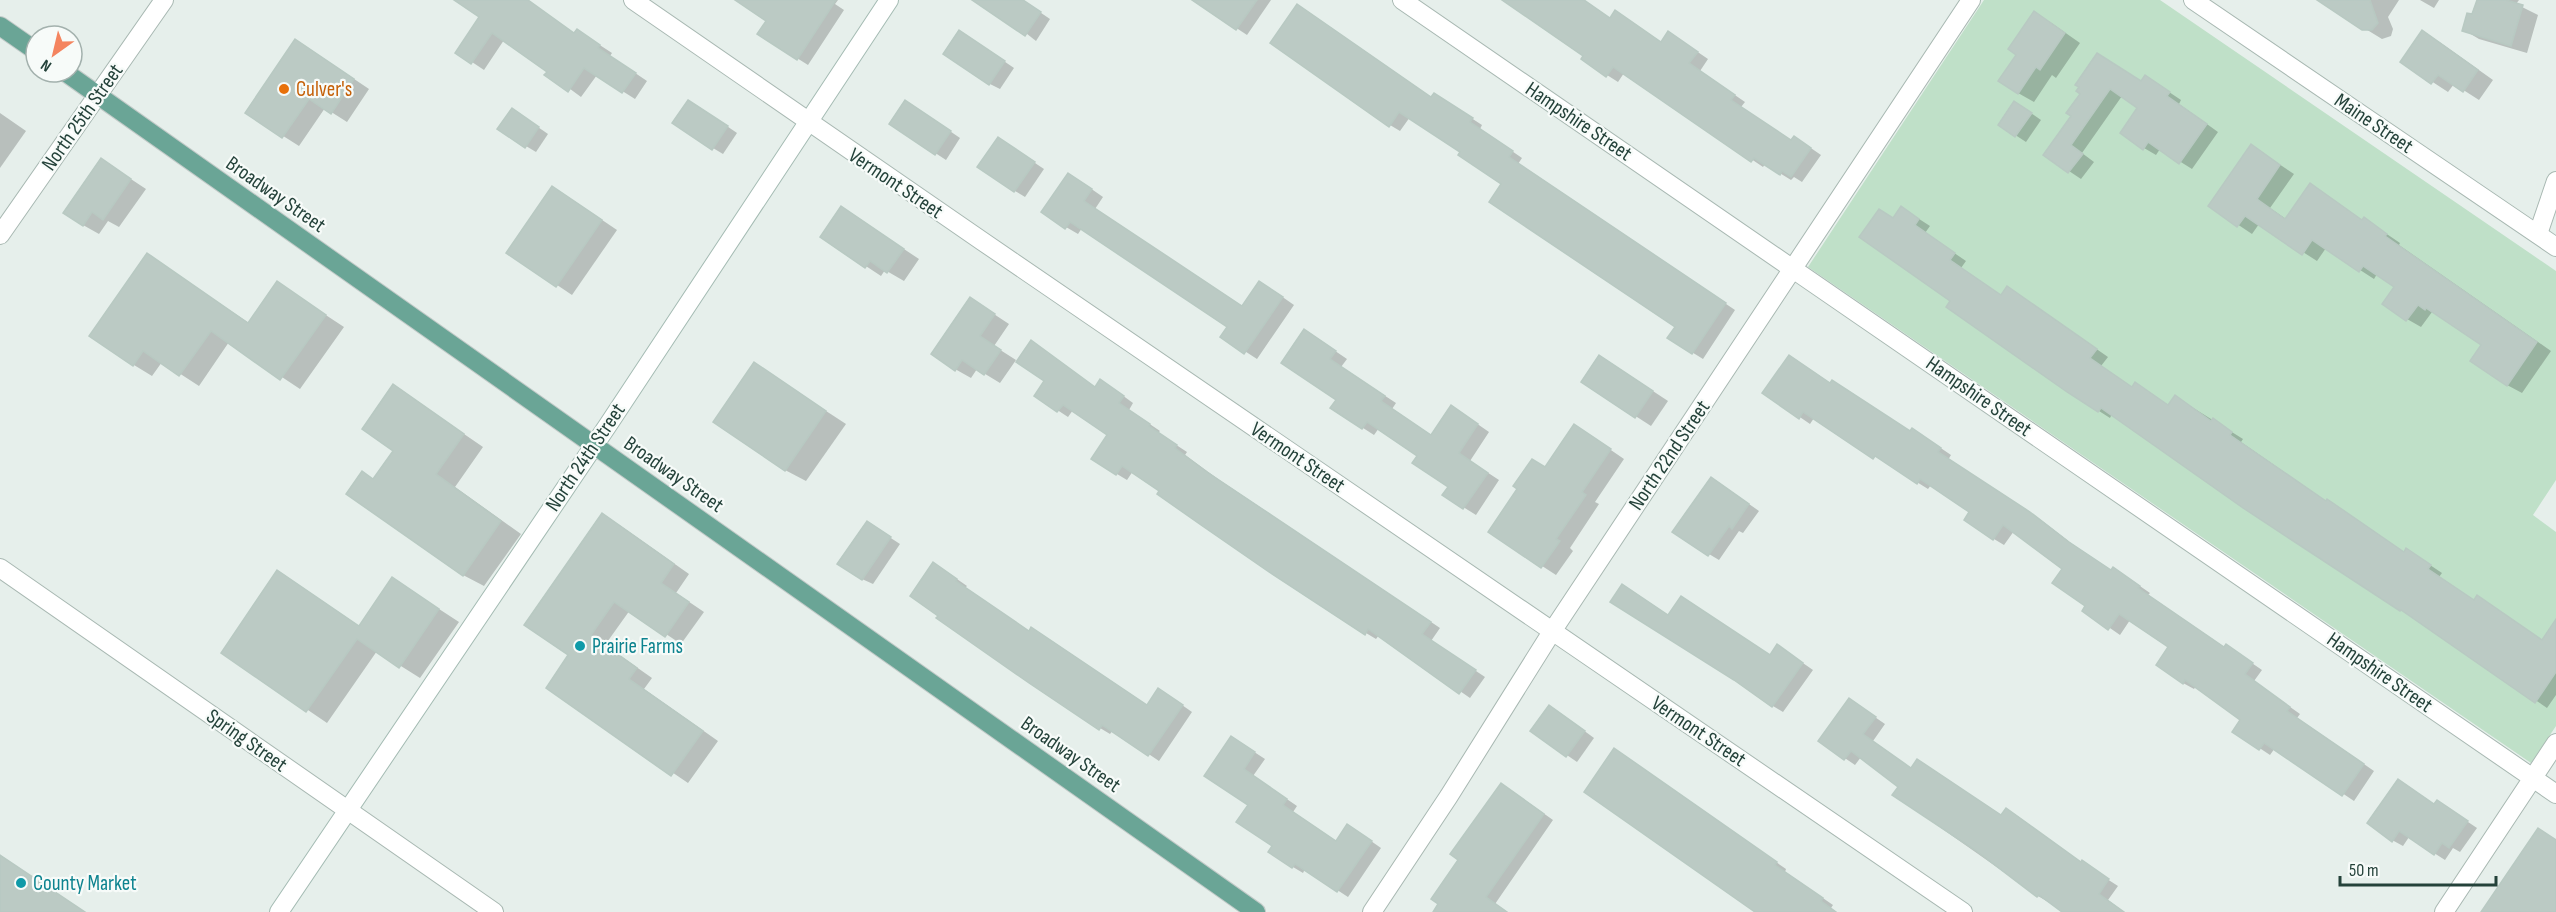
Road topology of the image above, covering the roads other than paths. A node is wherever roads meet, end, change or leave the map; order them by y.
1 (164, 0) edge
2 (633, 0) edge
3 (889, 0) edge
4 (1402, 0) edge
5 (1971, 0) edge
6 (2193, 0) edge
7 (0, 26) edge
8 (24, 43) edge
9 (82, 84) edge
10 (97, 95) junction
11 (808, 122) junction
12 (2556, 181) edge
13 (2538, 234) junction
14 (0, 235) edge
15 (2556, 247) edge
16 (1793, 268) junction
17 (593, 445) junction
18 (0, 568) edge
19 (1553, 630) junction
20 (2556, 743) edge
21 (2533, 778) junction
22 (2556, 794) edge
23 (347, 810) junction
24 (279, 912) edge
25 (494, 912) edge
26 (1256, 912) edge
27 (1372, 912) edge
28 (1963, 912) edge
29 (2444, 912) edge

1 - 10 street, North 25th Street
2 - 11 street, Vermont Street
3 - 11 street, North 24th Street
4 - 16 street, Hampshire Street
5 - 16 street, North 22nd Street
6 - 13 street, Maine Street
7 - 8 main road
9 - 10 main road, Broadway Street
10 - 14 street, North 25th Street
10 - 17 main road, Broadway Street
11 - 17 street, North 24th Street
11 - 19 street, Vermont Street
12 - 13 street
13 - 15 street, Maine Street
16 - 19 street, North 22nd Street
16 - 21 street, Hampshire Street
17 - 23 street, North 24th Street
17 - 26 main road, Broadway Street
18 - 23 street, Spring Street
19 - 27 street, North 22nd Street
19 - 28 street, Vermont Street
20 - 21 street
21 - 22 street, Hampshire Street
21 - 29 street
23 - 24 street, North 24th Street
23 - 25 street, Spring Street

